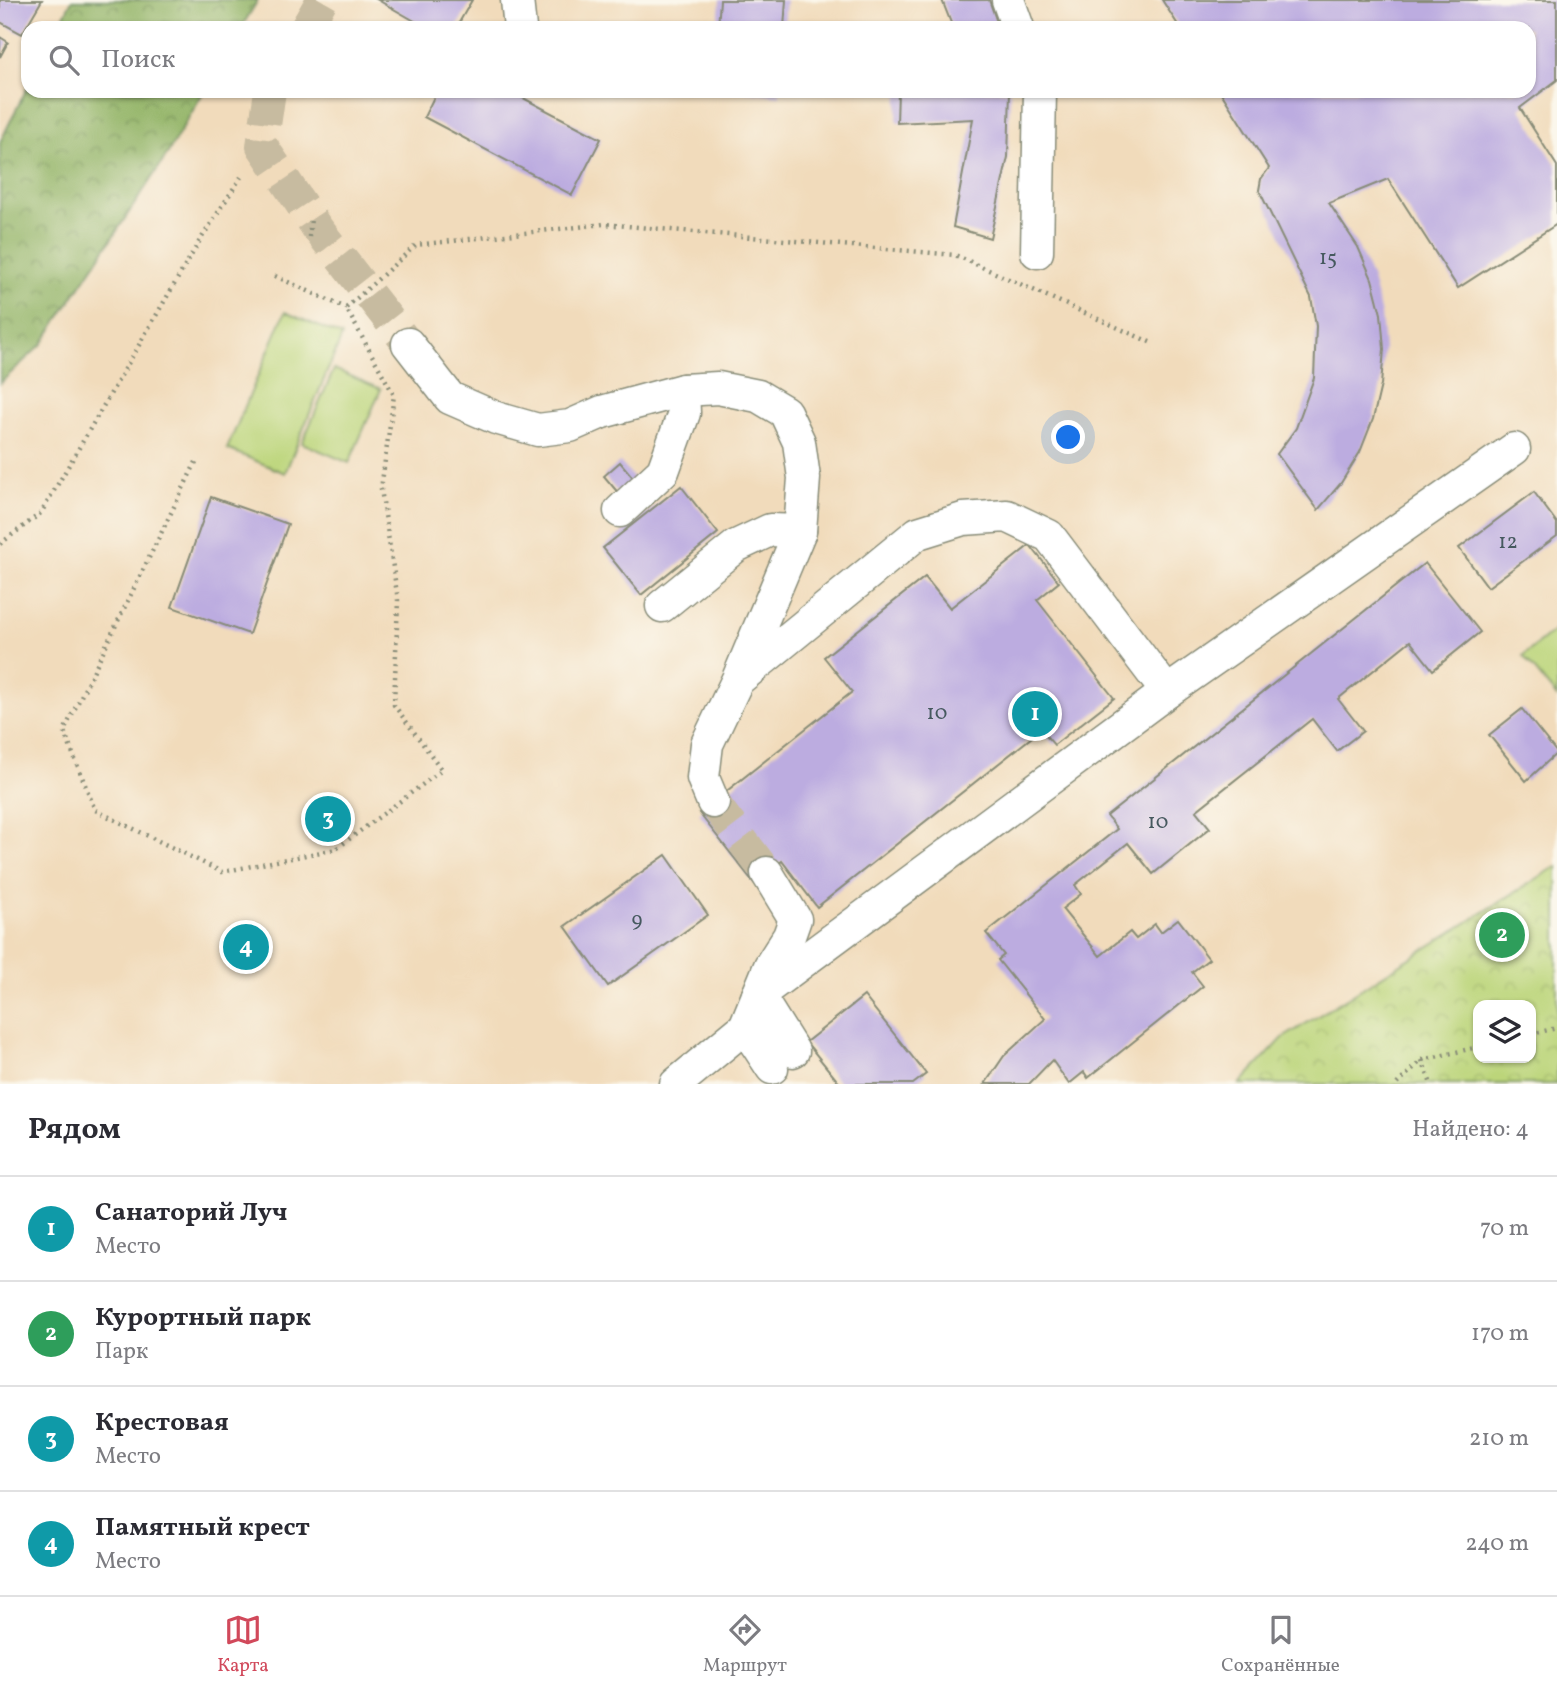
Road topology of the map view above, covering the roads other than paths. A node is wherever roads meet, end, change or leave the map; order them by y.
1 (517, 0) edge
2 (1008, 0) edge
3 (519, 21) edge
4 (1016, 21) edge
5 (1040, 98) edge
6 (1037, 251) dead end
7 (408, 344) tunnel mouth
8 (683, 390) junction
9 (1514, 449) dead end
10 (620, 511) dead end
11 (800, 531) junction
12 (662, 606) dead end
13 (738, 680) junction
14 (1167, 692) junction
15 (713, 802) tunnel mouth
16 (767, 873) tunnel mouth
17 (758, 995) junction
18 (745, 1027) junction
19 (676, 1084) edge

1 - 3 street
2 - 4 street
5 - 6 street
7 - 8 street
8 - 10 street
8 - 11 street
9 - 14 street
11 - 12 street
11 - 13 street
13 - 14 street
13 - 15 street
14 - 17 street
16 - 17 street
17 - 18 street
17 - 18 street
18 - 19 street

